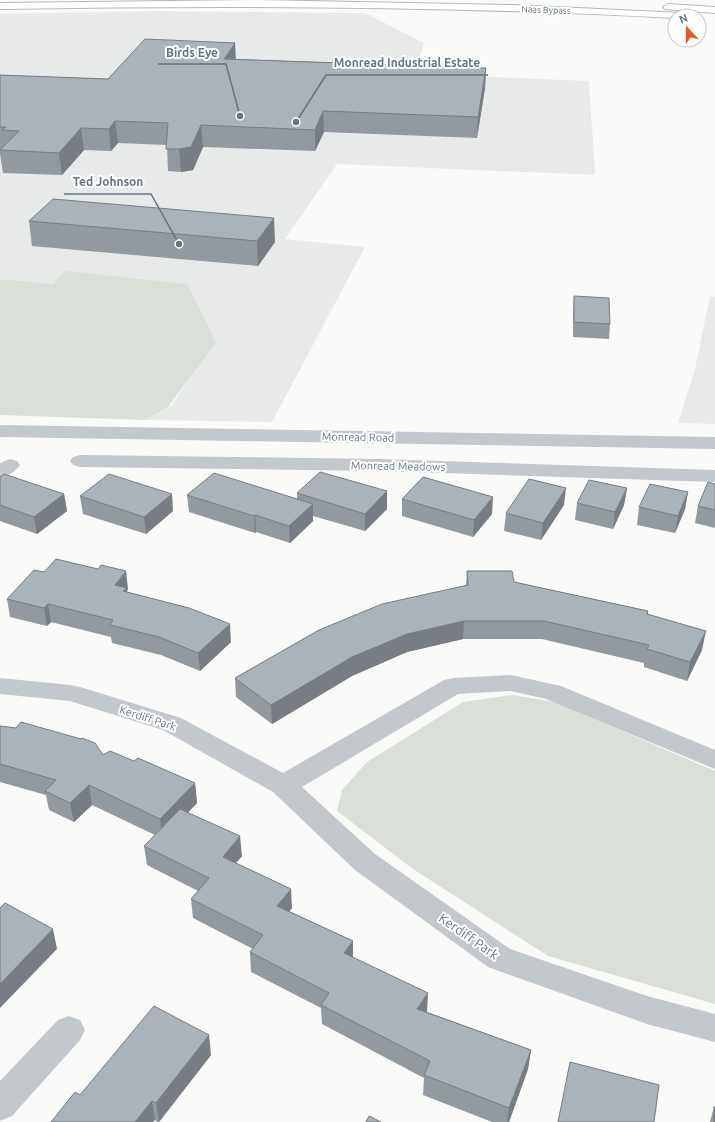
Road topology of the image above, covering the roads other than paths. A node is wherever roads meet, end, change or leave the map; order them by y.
1 (501, 0) edge
2 (0, 6) edge
3 (715, 10) edge
4 (667, 15) edge
5 (0, 431) edge
6 (382, 437) junction
7 (715, 443) edge
8 (80, 461) dead end
9 (382, 465) junction
10 (715, 476) edge
11 (0, 686) edge
12 (715, 760) edge
13 (283, 785) junction
14 (715, 1028) edge
15 (69, 1030) dead end
16 (0, 1105) edge

1 - 3 highway, Naas Bypass
2 - 4 highway, Naas Bypass
5 - 6 street, Monread Road
6 - 7 street, Monread Road
6 - 9 street
8 - 9 street, Monread Meadows
9 - 10 street, Monread Meadows
11 - 13 street, Kerdiff Park
12 - 13 street
13 - 14 street, Kerdiff Park
15 - 16 street

